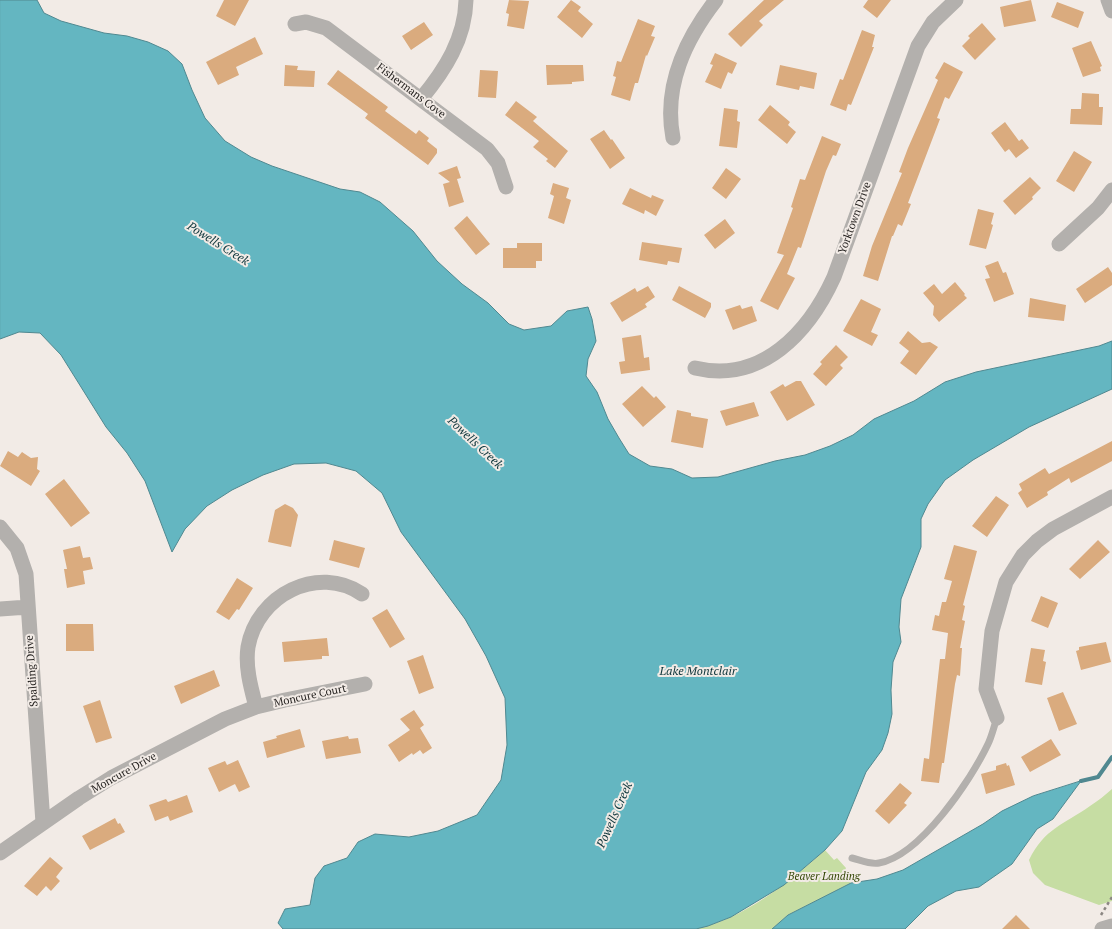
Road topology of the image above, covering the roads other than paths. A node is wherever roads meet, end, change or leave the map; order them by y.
1 (466, 0) edge
2 (716, 0) edge
3 (956, 0) edge
4 (1108, 0) edge
5 (1112, 11) edge
6 (295, 24) dead end
7 (421, 99) junction
8 (673, 138) dead end
9 (506, 187) dead end
10 (1112, 190) edge
11 (1059, 244) dead end
12 (695, 368) dead end
13 (1112, 497) edge
14 (0, 527) edge
15 (362, 594) dead end
16 (28, 607) junction
17 (0, 609) edge
18 (365, 684) dead end
19 (256, 707) junction
20 (997, 718) joint
21 (43, 822) junction
22 (0, 853) edge
23 (852, 858) dead end

1 - 7 street
2 - 8 street
3 - 12 street, Yorktown Drive
4 - 5 street
6 - 7 street, Fishermans Cove
7 - 9 street, Fishermans Cove
10 - 11 street
13 - 20 street
14 - 16 street, Spalding Drive
15 - 19 street
16 - 17 street
16 - 21 street, Spalding Drive
18 - 19 street, Moncure Court
19 - 21 street, Moncure Drive
20 - 23 lane
21 - 22 street, Moncure Drive

